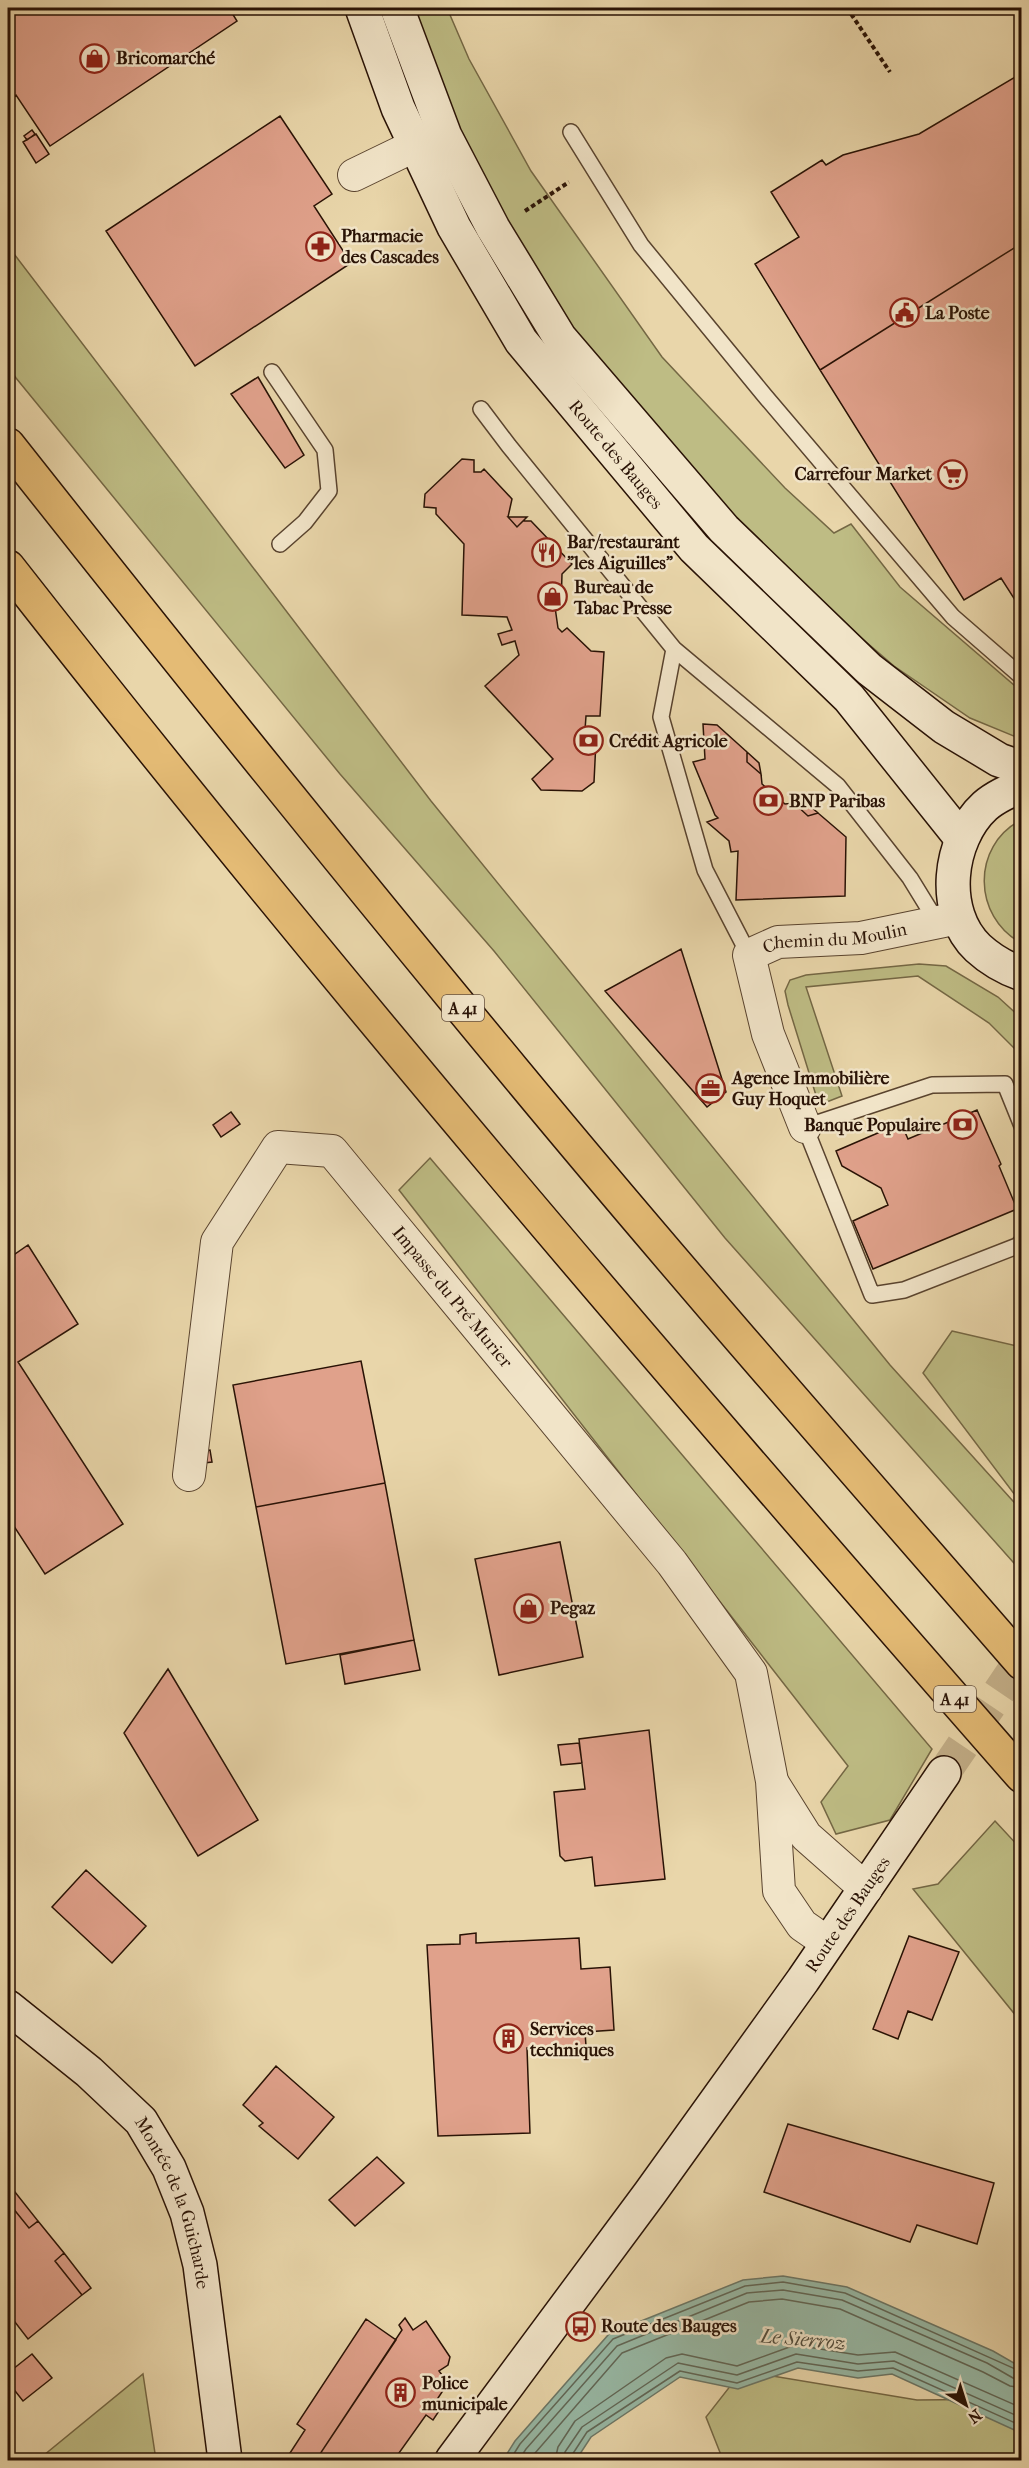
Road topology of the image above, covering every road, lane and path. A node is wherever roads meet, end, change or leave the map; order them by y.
1 (362, 8) edge
2 (397, 8) edge
3 (847, 8) edge
4 (890, 72) dead end
5 (571, 132) dead end
6 (416, 145) junction
7 (354, 174) dead end
8 (549, 196) dead end
9 (519, 214) dead end
10 (272, 372) dead end
11 (481, 409) dead end
12 (8, 445) edge
13 (280, 544) dead end
14 (8, 567) edge
15 (674, 649) junction
16 (1022, 677) edge
17 (1022, 768) edge
18 (1022, 786) edge
19 (961, 837) junction
20 (948, 920) junction
21 (749, 955) junction
22 (1022, 974) edge
23 (1022, 1126) edge
24 (806, 1127) junction
25 (1022, 1241) edge
26 (189, 1475) dead end
27 (1022, 1663) edge
28 (944, 1773) tunnel mouth
29 (1022, 1776) edge
30 (772, 1781) junction
31 (866, 1889) junction
32 (828, 1943) junction
33 (8, 2007) edge
34 (225, 2460) edge
35 (452, 2460) edge

1 - 6 main road, Route des Bauges
2 - 17 main road, Route des Bauges
3 - 4 path
5 - 16 lane
6 - 7 street
6 - 19 main road, Route des Bauges
8 - 9 path
10 - 13 lane
11 - 15 lane
12 - 27 highway, A 41
14 - 29 highway, A 41
15 - 20 lane
15 - 21 lane
18 - 19 main road
19 - 20 main road
20 - 21 street, Chemin du Moulin
20 - 22 main road
21 - 24 street, Chemin du Moulin
23 - 24 lane
24 - 25 lane
26 - 30 street, Impasse du Pré Murier
28 - 31 main road, Route des Bauges
30 - 31 street, Impasse du Pré Murier
30 - 32 street, Impasse du Pré Murier
31 - 32 main road, Route des Bauges
32 - 35 main road, Route des Bauges
33 - 34 main road, Montée de la Guicharde

